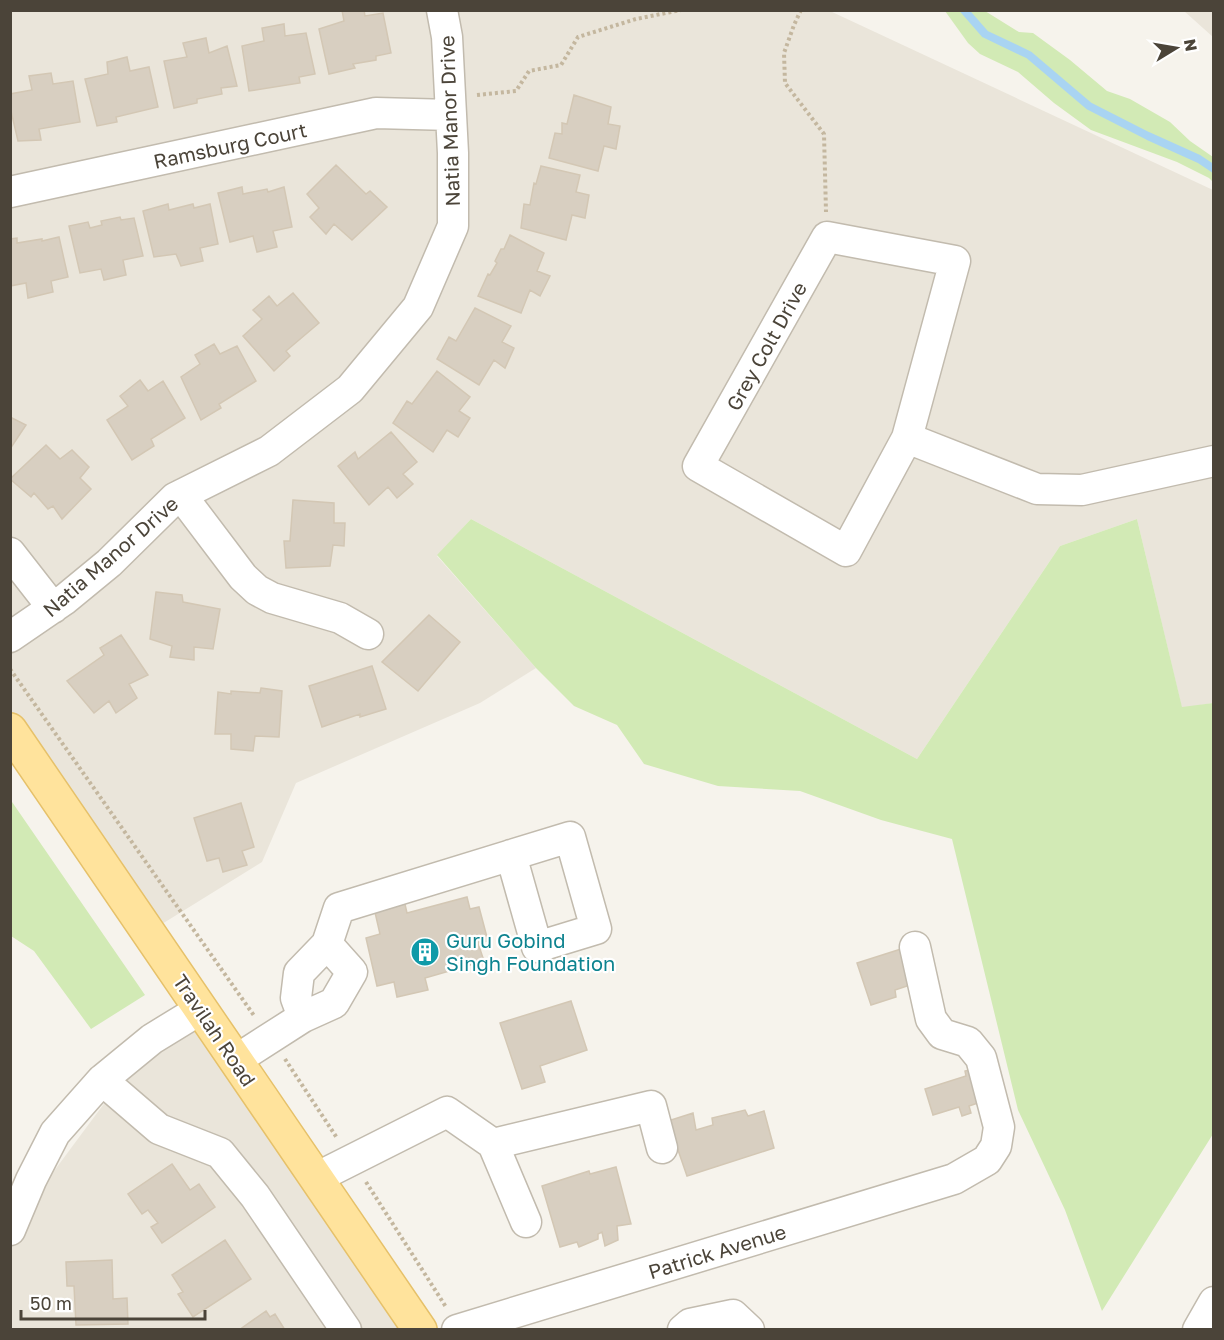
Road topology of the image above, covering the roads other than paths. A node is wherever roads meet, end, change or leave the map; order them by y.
1 (441, 10) edge
2 (450, 106) junction
3 (10, 192) edge
4 (907, 438) junction
5 (1214, 461) edge
6 (182, 495) junction
7 (10, 553) edge
8 (53, 608) junction
9 (368, 634) dead end
10 (10, 637) edge
11 (10, 730) edge
12 (511, 855) dead end
13 (327, 944) junction
14 (915, 947) dead end
15 (201, 1009) junction
16 (303, 1017) junction
17 (236, 1060) junction
18 (102, 1080) junction
19 (493, 1144) junction
20 (662, 1148) dead end
21 (316, 1178) junction
22 (526, 1222) dead end
23 (10, 1230) edge
24 (1214, 1302) edge
25 (346, 1329) edge
26 (420, 1329) edge
27 (458, 1329) edge
28 (683, 1329) edge
29 (749, 1329) edge
30 (1198, 1329) edge

1 - 2 street, Natia Manor Drive
2 - 3 street, Ramsburg Court
2 - 6 street, Natia Manor Drive
4 - 4 street, Grey Colt Drive
4 - 5 street
6 - 8 street, Natia Manor Drive
6 - 9 street
7 - 8 street
8 - 10 street, Natia Manor Drive
11 - 15 main road, Travilah Road
12 - 13 street
13 - 16 street
13 - 16 street
14 - 27 street, Patrick Avenue
15 - 17 main road, Travilah Road
15 - 18 street
16 - 17 street
17 - 21 main road, Travilah Road
18 - 23 street
18 - 25 street
19 - 20 street
19 - 21 street
19 - 22 street
21 - 26 main road, Travilah Road
24 - 30 street
28 - 29 street

